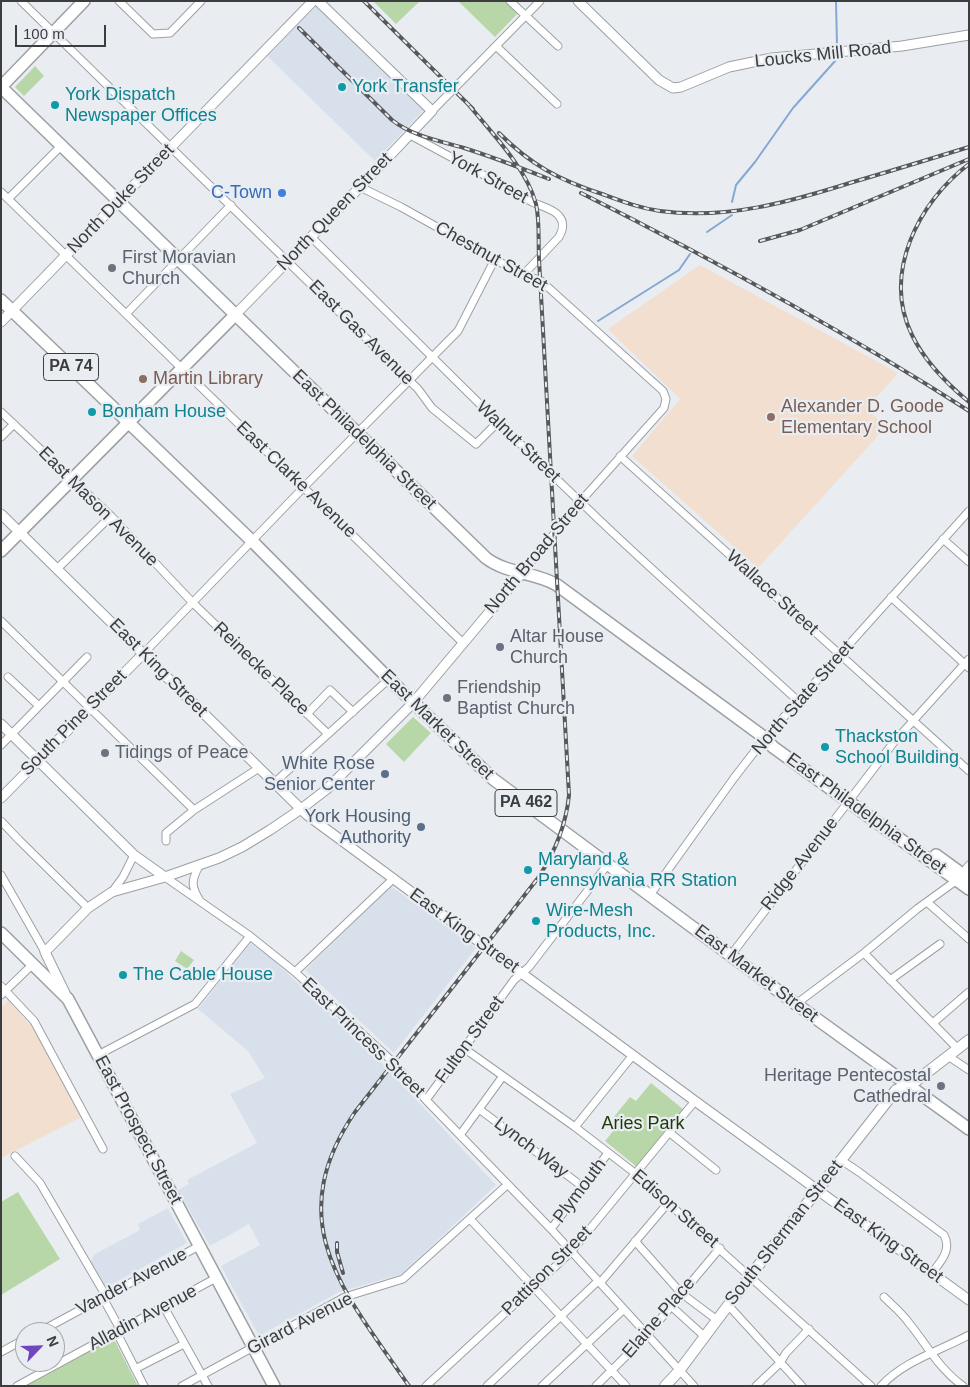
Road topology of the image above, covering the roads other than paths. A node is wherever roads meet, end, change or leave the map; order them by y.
1 (21, 1) edge
2 (84, 1) edge
3 (119, 1) edge
4 (201, 1) edge
5 (313, 1) edge
6 (318, 1) edge
7 (510, 1) edge
8 (540, 1) edge
9 (578, 1) edge
10 (525, 16) junction
11 (54, 33) junction
12 (969, 36) edge
13 (496, 46) junction
14 (558, 46) dead end
15 (1, 87) edge
16 (557, 104) dead end
17 (432, 111) junction
18 (410, 135) junction
19 (61, 146) junction
20 (171, 147) junction
21 (360, 187) junction
22 (1, 192) edge
23 (8, 199) junction
24 (118, 201) junction
25 (231, 205) junction
26 (311, 237) junction
27 (66, 255) junction
28 (495, 258) junction
29 (179, 259) junction
30 (288, 261) junction
31 (523, 275) junction
32 (1, 300) edge
33 (12, 310) junction
34 (126, 314) junction
35 (236, 314) junction
36 (1, 322) edge
37 (432, 356) junction
38 (182, 368) junction
39 (409, 380) junction
40 (664, 408) joint
41 (1, 412) edge
42 (498, 422) junction
43 (129, 423) junction
44 (14, 424) junction
45 (357, 433) junction
46 (1, 437) edge
47 (620, 456) junction
48 (73, 479) junction
49 (303, 488) junction
50 (580, 502) junction
51 (969, 511) edge
52 (1, 514) edge
53 (111, 516) junction
54 (20, 533) junction
55 (943, 539) junction
56 (252, 541) junction
57 (1, 551) edge
58 (969, 562) edge
59 (57, 569) junction
60 (523, 572) junction
61 (891, 598) junction
62 (193, 603) junction
63 (1, 622) edge
64 (463, 643) junction
65 (143, 654) junction
66 (840, 655) junction
67 (87, 657) dead end
68 (967, 664) edge
69 (8, 677) dead end
70 (389, 679) junction
71 (63, 682) junction
72 (798, 701) junction
73 (413, 703) junction
74 (38, 706) junction
75 (90, 708) junction
76 (353, 712) junction
77 (307, 714) junction
78 (912, 720) junction
79 (1, 724) edge
80 (12, 734) junction
81 (328, 734) junction
82 (766, 738) junction
83 (1, 745) edge
84 (38, 760) junction
85 (259, 768) junction
86 (969, 771) edge
87 (274, 783) junction
88 (1, 798) edge
89 (850, 798) junction
90 (301, 809) junction
91 (194, 810) junction
92 (1, 821) edge
93 (166, 841) dead end
94 (134, 855) junction
95 (608, 864) junction
96 (199, 866) junction
97 (1, 875) edge
98 (964, 875) edge
99 (165, 877) junction
100 (393, 879) junction
101 (969, 889) edge
102 (112, 892) junction
103 (650, 895) junction
104 (927, 902) junction
105 (203, 905) junction
106 (88, 908) junction
107 (1, 933) edge
108 (250, 936) junction
109 (969, 939) edge
110 (940, 944) dead end
111 (45, 952) junction
112 (864, 954) junction
113 (730, 955) junction
114 (33, 964) junction
115 (295, 972) junction
116 (522, 974) junction
117 (890, 980) junction
118 (3, 991) edge
119 (969, 992) edge
120 (68, 999) junction
121 (796, 1004) junction
122 (933, 1022) junction
123 (969, 1040) edge
124 (465, 1048) junction
125 (958, 1049) junction
126 (98, 1055) junction
127 (633, 1055) junction
128 (948, 1056) junction
129 (969, 1070) edge
130 (503, 1076) junction
131 (908, 1085) junction
132 (426, 1100) junction
133 (695, 1102) junction
134 (479, 1109) junction
135 (575, 1127) junction
136 (969, 1129) edge
137 (670, 1133) junction
138 (460, 1135) junction
139 (103, 1149) dead end
140 (608, 1153) junction
141 (16, 1156) dead end
142 (841, 1160) junction
143 (716, 1170) dead end
144 (636, 1174) junction
145 (507, 1186) junction
146 (582, 1187) junction
147 (817, 1190) junction
148 (668, 1203) junction
149 (470, 1219) junction
150 (551, 1229) junction
151 (635, 1241) junction
152 (199, 1246) junction
153 (720, 1248) junction
154 (572, 1252) junction
155 (932, 1273) junction
156 (750, 1276) junction
157 (216, 1278) junction
158 (599, 1282) junction
159 (533, 1288) junction
160 (682, 1293) junction
161 (884, 1297) dead end
162 (104, 1298) junction
163 (969, 1300) edge
164 (728, 1305) junction
165 (671, 1306) junction
166 (164, 1307) junction
167 (623, 1310) junction
168 (560, 1316) junction
169 (717, 1320) junction
170 (58, 1322) edge
171 (809, 1329) junction
172 (118, 1330) junction
173 (647, 1335) junction
174 (969, 1335) edge
175 (704, 1336) junction
176 (15, 1344) edge
177 (184, 1344) junction
178 (587, 1344) junction
179 (253, 1347) junction
180 (1, 1352) edge
181 (931, 1354) junction
182 (780, 1363) junction
183 (135, 1369) junction
184 (612, 1371) junction
185 (680, 1372) junction
186 (202, 1374) junction
187 (17, 1386) edge
188 (144, 1386) edge
189 (182, 1386) edge
190 (208, 1386) edge
191 (274, 1386) edge
192 (426, 1386) edge
193 (486, 1386) edge
194 (542, 1386) edge
195 (596, 1386) edge
196 (626, 1386) edge
197 (664, 1386) edge
198 (694, 1386) edge
199 (756, 1386) edge
200 (802, 1386) edge
201 (871, 1386) edge
202 (881, 1386) edge
203 (963, 1386) edge

1 - 11 street, East Gas Avenue
2 - 11 main road
3 - 4 street
5 - 20 street, North Duke Street
6 - 17 street
7 - 10 street
8 - 10 street, North Queen Street
9 - 12 street, Loucks Mill Road
10 - 13 street, North Queen Street
10 - 14 street
11 - 15 main road
11 - 20 street, East Gas Avenue
13 - 16 street
13 - 17 street, North Queen Street
15 - 19 main road, East Philadelphia Street
17 - 18 street, North Queen Street
18 - 21 street, North Queen Street
18 - 31 street, York Street
19 - 23 street
19 - 24 main road, East Philadelphia Street
20 - 24 street, North Duke Street
20 - 25 street, East Gas Avenue
21 - 26 street, North Queen Street
21 - 28 street, Chestnut Street
22 - 23 street, East Clarke Avenue
23 - 27 street, East Clarke Avenue
24 - 27 street, North Duke Street
24 - 29 main road, East Philadelphia Street
25 - 29 street
25 - 30 street, East Gas Avenue
26 - 30 street, North Queen Street
26 - 37 street, Walnut Street
27 - 33 street, North Duke Street
27 - 34 street, East Clarke Avenue
28 - 31 street, Chestnut Street
28 - 37 street, South Pine Street
29 - 34 street
29 - 35 main road, East Philadelphia Street
30 - 35 street, North Queen Street
30 - 39 street, East Gas Avenue
31 - 40 street, Chestnut Street
32 - 33 main road, East Market Street / PA 74
33 - 36 street, North Duke Street
33 - 43 main road, East Market Street / PA 74
34 - 38 street, East Clarke Avenue
35 - 38 main road, North Queen Street
35 - 45 main road, East Philadelphia Street
37 - 39 street, South Pine Street
37 - 42 street, Walnut Street
38 - 43 main road, North Queen Street
38 - 49 street, East Clarke Avenue
39 - 42 street, East Gas Avenue
39 - 45 street, South Pine Street
40 - 47 street, North Broad Street
41 - 44 street, East Mason Avenue
42 - 50 street, Walnut Street
43 - 48 main road, North Queen Street
43 - 56 main road, East Market Street / PA 462
44 - 46 street
44 - 48 street, East Mason Avenue
45 - 49 street, South Pine Street
45 - 60 main road, East Philadelphia Street
47 - 50 street, North Broad Street
47 - 66 street, Wallace Street
48 - 53 street, East Mason Avenue
48 - 54 main road, North Queen Street
49 - 56 street, South Pine Street
49 - 64 street, East Clarke Avenue
50 - 60 street, North Broad Street
50 - 72 street, Walnut Street
51 - 55 street, North State Street
52 - 54 street, East King Street
53 - 59 street
53 - 62 street, East Mason Avenue
54 - 57 main road, North Queen Street
54 - 59 street, East King Street
55 - 58 street
55 - 61 street, North State Street
56 - 62 street, South Pine Street
56 - 70 main road, East Market Street / PA 462
59 - 65 street, East King Street
60 - 64 street, North Broad Street
60 - 82 main road, East Philadelphia Street
61 - 66 street, North State Street
61 - 68 street
62 - 65 street, South Pine Street
62 - 77 street, Reinecke Place
63 - 71 street
64 - 73 street, North Broad Street
65 - 75 street, South Pine Street
65 - 85 street, East King Street
66 - 72 street, North State Street
66 - 78 street, Wallace Street
67 - 71 street
68 - 78 street, Ridge Avenue
69 - 74 street
70 - 73 main road, East Market Street / PA 462
70 - 76 street
71 - 74 street
71 - 75 street
72 - 82 street, North State Street
73 - 90 street, North Broad Street
73 - 95 main road, East Market Street / PA 462
74 - 80 street
75 - 84 street, South Pine Street
75 - 91 street
76 - 77 street
76 - 81 street
77 - 81 street, Reinecke Place
78 - 86 street, Wallace Street
78 - 89 street, Ridge Avenue
79 - 80 street, East Princess Street
80 - 83 street
80 - 84 street, East Princess Street
81 - 87 street
82 - 89 main road, East Philadelphia Street
82 - 103 street, North State Street
84 - 88 street, South Pine Street
84 - 94 street, East Princess Street
85 - 87 street, East King Street
85 - 91 street
87 - 90 street, East King Street
89 - 98 main road, East Philadelphia Street
89 - 113 street, Ridge Avenue
90 - 96 street, North Broad Street
90 - 100 street, East King Street
91 - 93 street
92 - 106 street
94 - 99 street, East Princess Street
94 - 102 street
95 - 103 main road, East Market Street / PA 462
95 - 116 street, Fulton Street
96 - 99 street, North Broad Street
96 - 105 street
97 - 111 street, East Prospect Street
98 - 101 main road, East Philadelphia Street
98 - 104 street
99 - 102 street, North Broad Street
99 - 105 street, East Princess Street
100 - 115 street
100 - 116 street, East King Street
102 - 106 street, North Broad Street
103 - 113 main road, East Market Street / PA 462
104 - 109 street
104 - 112 street
105 - 108 street, East Princess Street
106 - 111 street, North Broad Street
107 - 114 main road
108 - 115 street, East Princess Street
108 - 126 street
110 - 117 street
111 - 120 street, East Prospect Street
112 - 117 street
112 - 121 street
113 - 121 main road, East Market Street / PA 462
114 - 118 street
114 - 120 main road
115 - 132 street, East Princess Street
116 - 124 street, Fulton Street
116 - 127 street, East King Street
117 - 122 street
118 - 139 street
119 - 122 street
120 - 126 main road, East Prospect Street
121 - 131 main road, East Market Street / PA 462
122 - 125 street
123 - 125 main road, South Sherman Street
124 - 130 street, Edison Street
124 - 132 street, Fulton Street
125 - 128 main road, South Sherman Street
126 - 152 main road, East Prospect Street
127 - 133 street, East King Street
127 - 135 street
128 - 129 street
128 - 131 main road, South Sherman Street
130 - 134 street
130 - 135 street, Edison Street
131 - 136 main road, East Market Street / PA 462
131 - 142 main road, South Sherman Street
132 - 138 street, East Princess Street
133 - 137 street, Pattison Street
133 - 147 street, East King Street
134 - 138 street
134 - 146 street, Lynch Way
135 - 140 street, Edison Street
137 - 143 street
137 - 144 street, Pattison Street
138 - 145 street, East Princess Street
140 - 144 street, Edison Street
140 - 146 street, Plymouth
141 - 162 street
142 - 147 main road, South Sherman Street
142 - 155 street
144 - 148 street, Edison Street
144 - 154 street, Pattison Street
145 - 149 street, Girard Avenue
145 - 150 street, East Princess Street
146 - 150 street, Plymouth
147 - 155 street, East King Street
147 - 156 main road, South Sherman Street
148 - 151 street
148 - 153 street, Edison Street
149 - 159 street
149 - 179 street, Girard Avenue
150 - 154 street, East Princess Street
151 - 158 street
151 - 160 street
152 - 157 main road, East Prospect Street
152 - 162 street, Vander Avenue
153 - 156 street, Edison Street
153 - 160 street, Elaine Place
154 - 158 street, East Princess Street
154 - 159 street, Pattison Street
155 - 163 street, East King Street
156 - 164 main road, South Sherman Street
156 - 171 street, Edison Street
157 - 166 street, Alladin Avenue
157 - 179 main road, East Prospect Street
158 - 167 street, East Princess Street
158 - 168 street
159 - 168 street
159 - 192 street, Pattison Street
160 - 165 street, Elaine Place
160 - 169 street
161 - 181 street
162 - 170 street, Vander Avenue
162 - 172 street
164 - 169 main road, South Sherman Street
164 - 182 street
165 - 173 street, Elaine Place
165 - 175 street
166 - 172 street, Alladin Avenue
166 - 177 street
167 - 173 street, East Princess Street
167 - 178 street
168 - 178 street
168 - 193 street
169 - 175 main road, South Sherman Street
171 - 182 street
171 - 201 street, Edison Street
172 - 183 street
172 - 187 street, Alladin Avenue
173 - 184 street, Elaine Place
173 - 185 street, East Princess Street
174 - 181 street
175 - 185 main road, South Sherman Street
176 - 180 street
177 - 183 street
177 - 186 street
178 - 184 street
178 - 194 street
179 - 186 street, Girard Avenue
179 - 191 main road, East Prospect Street
181 - 202 street
181 - 203 street
182 - 199 street
182 - 200 street
183 - 188 street
184 - 195 street, Elaine Place
184 - 196 street
185 - 197 main road, South Sherman Street
185 - 198 street, East Princess Street
186 - 189 street, Girard Avenue
186 - 190 street

